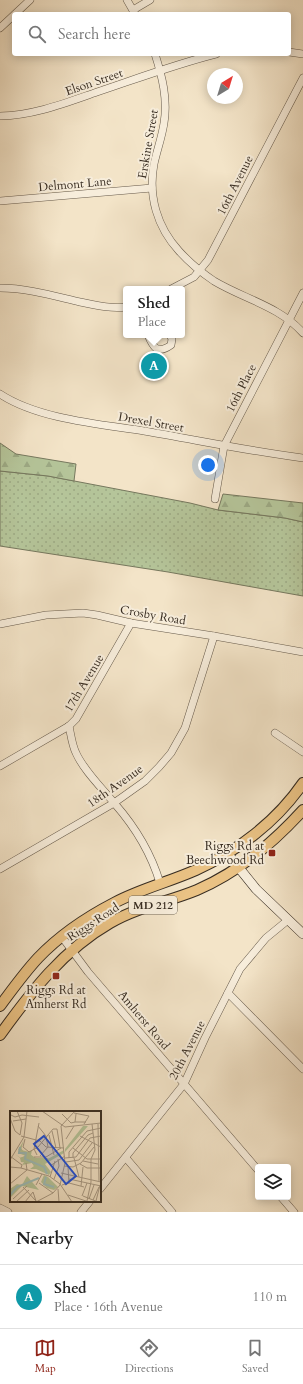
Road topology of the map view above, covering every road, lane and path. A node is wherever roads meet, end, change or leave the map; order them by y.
1 (30, 0) edge
2 (127, 0) edge
3 (150, 0) edge
4 (16, 12) edge
5 (134, 12) edge
6 (12, 16) edge
7 (0, 28) edge
8 (291, 52) edge
9 (303, 54) edge
10 (155, 56) edge
11 (210, 56) edge
12 (161, 71) junction
13 (303, 78) edge
14 (0, 116) edge
15 (152, 188) junction
16 (0, 201) edge
17 (201, 270) junction
18 (177, 286) edge
19 (0, 288) edge
20 (303, 293) edge
21 (123, 307) edge
22 (289, 319) junction
23 (303, 333) edge
24 (149, 338) edge
25 (172, 338) edge
26 (0, 394) edge
27 (224, 446) junction
28 (303, 458) edge
29 (215, 499) dead end
30 (131, 623) junction
31 (0, 624) edge
32 (214, 636) junction
33 (303, 652) edge
34 (69, 726) junction
35 (275, 733) dead end
36 (303, 752) edge
37 (0, 766) edge
38 (303, 783) edge
39 (114, 803) junction
40 (303, 810) edge
41 (227, 853) junction
42 (238, 868) junction
43 (0, 869) edge
44 (160, 883) junction
45 (288, 920) junction
46 (303, 934) edge
47 (62, 937) junction
48 (72, 950) junction
49 (228, 993) junction
50 (0, 1006) edge
51 (0, 1035) edge
52 (303, 1070) edge
53 (184, 1084) junction
54 (126, 1158) junction
55 (255, 1167) edge
56 (101, 1188) edge
57 (284, 1200) edge
58 (89, 1202) edge
59 (0, 1208) edge
60 (8, 1212) edge
61 (81, 1212) edge
62 (172, 1212) edge
63 (294, 1212) edge

1 - 4 street
2 - 5 street
3 - 5 street
6 - 7 street
8 - 9 street
10 - 12 street, Erskine Street
11 - 12 street, Elson Street
12 - 14 street, Elson Street
12 - 15 street, Erskine Street
13 - 17 street, 16th Avenue
15 - 16 street, Delmont Lane
15 - 17 street, Erskine Street
17 - 18 street, 16th Avenue
17 - 22 street, Erskine Street
19 - 21 street
20 - 22 street, 16th Place
22 - 23 street, Erskine Street
22 - 27 street, 16th Place
24 - 25 street
26 - 27 street, Drexel Street
27 - 28 street, Drexel Street
27 - 29 street, 16th Place
30 - 31 street, Crosby Road
30 - 32 street, Crosby Road
30 - 34 street, 17th Avenue
32 - 33 street, Crosby Road
32 - 39 street, 18th Avenue
34 - 37 street, 17th Avenue
34 - 39 street
35 - 36 street
38 - 41 main road, Riggs Road / MD 212
39 - 43 street, 18th Avenue
39 - 44 street
40 - 42 main road, Riggs Road / MD 212
41 - 42 street
41 - 44 main road, Riggs Road / MD 212
42 - 45 street
42 - 48 main road, Riggs Road / MD 212
44 - 47 main road, Riggs Road / MD 212
45 - 46 street
45 - 49 street, 20th Avenue
47 - 48 street, Amherst Road
47 - 50 main road, Riggs Road / MD 212
48 - 51 main road, Riggs Road / MD 212
48 - 53 street, Amherst Road
49 - 52 street
49 - 53 street, 20th Avenue
53 - 54 street, 20th Avenue
53 - 55 street, Amherst Road
54 - 56 street, 20th Avenue
54 - 62 street
57 - 63 street
58 - 61 street
59 - 60 street

